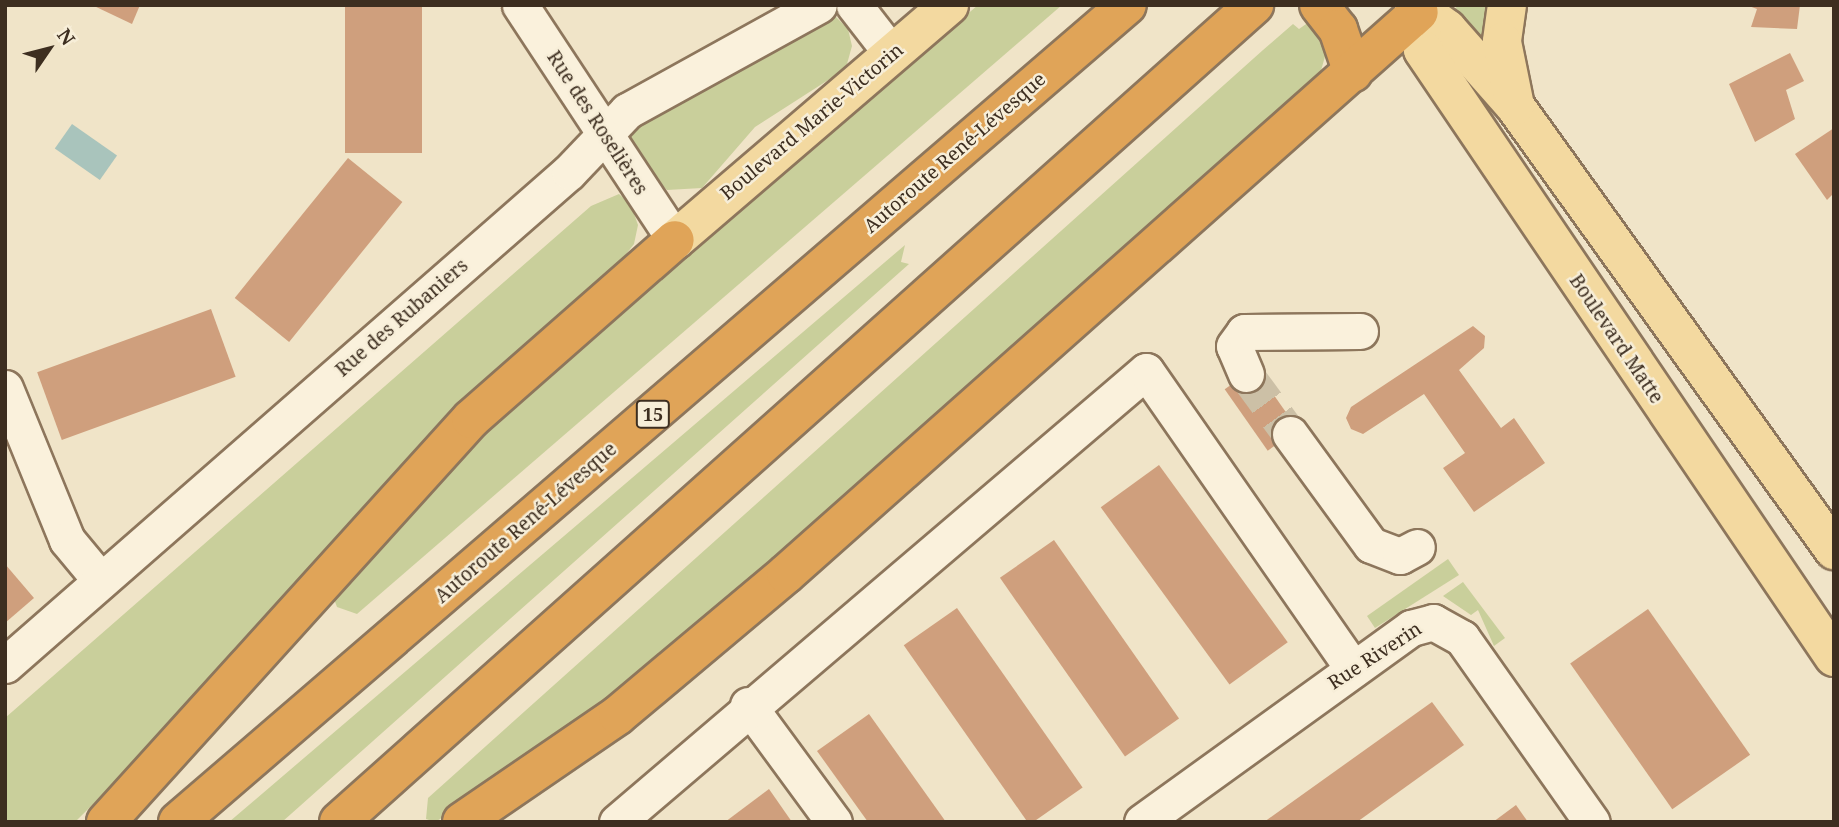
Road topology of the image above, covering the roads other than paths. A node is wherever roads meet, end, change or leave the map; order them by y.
1 (520, 5) edge
2 (819, 5) edge
3 (854, 5) edge
4 (949, 5) edge
5 (1128, 5) edge
6 (1319, 5) edge
7 (1507, 5) edge
8 (1420, 8) edge
9 (1245, 13) edge
10 (892, 54) junction
11 (1353, 73) junction
12 (1514, 106) junction
13 (602, 136) junction
14 (674, 240) junction
15 (1360, 331) dead end
16 (1246, 374) tunnel mouth
17 (5, 388) edge
18 (1290, 434) tunnel mouth
19 (1417, 547) dead end
20 (1834, 551) edge
21 (101, 582) junction
22 (1834, 657) edge
23 (5, 665) edge
24 (1353, 669) junction
25 (748, 705) junction
26 (106, 822) edge
27 (178, 822) edge
28 (339, 822) edge
29 (462, 822) edge
30 (617, 822) edge
31 (834, 822) edge
32 (1142, 822) edge
33 (1592, 822) edge

1 - 13 street, Rue des Roselières
2 - 13 street, Rue des Rubaniers
3 - 10 street
4 - 10 main road, Boulevard Marie-Victorin
5 - 27 highway, Autoroute René-Lévesque / 15
6 - 11 highway
7 - 12 main road
8 - 11 highway
8 - 12 main road
8 - 22 main road, Boulevard Matte
9 - 28 highway
10 - 14 main road, Boulevard Marie-Victorin
11 - 29 highway
12 - 20 main road
13 - 14 street, Rue des Roselières
13 - 21 street, Rue des Rubaniers
14 - 26 highway
15 - 16 street
17 - 21 street
18 - 19 street
21 - 23 street, Rue des Rubaniers
24 - 25 street
24 - 32 street, Rue Riverin
24 - 33 street, Rue Riverin
25 - 30 street
25 - 31 street

